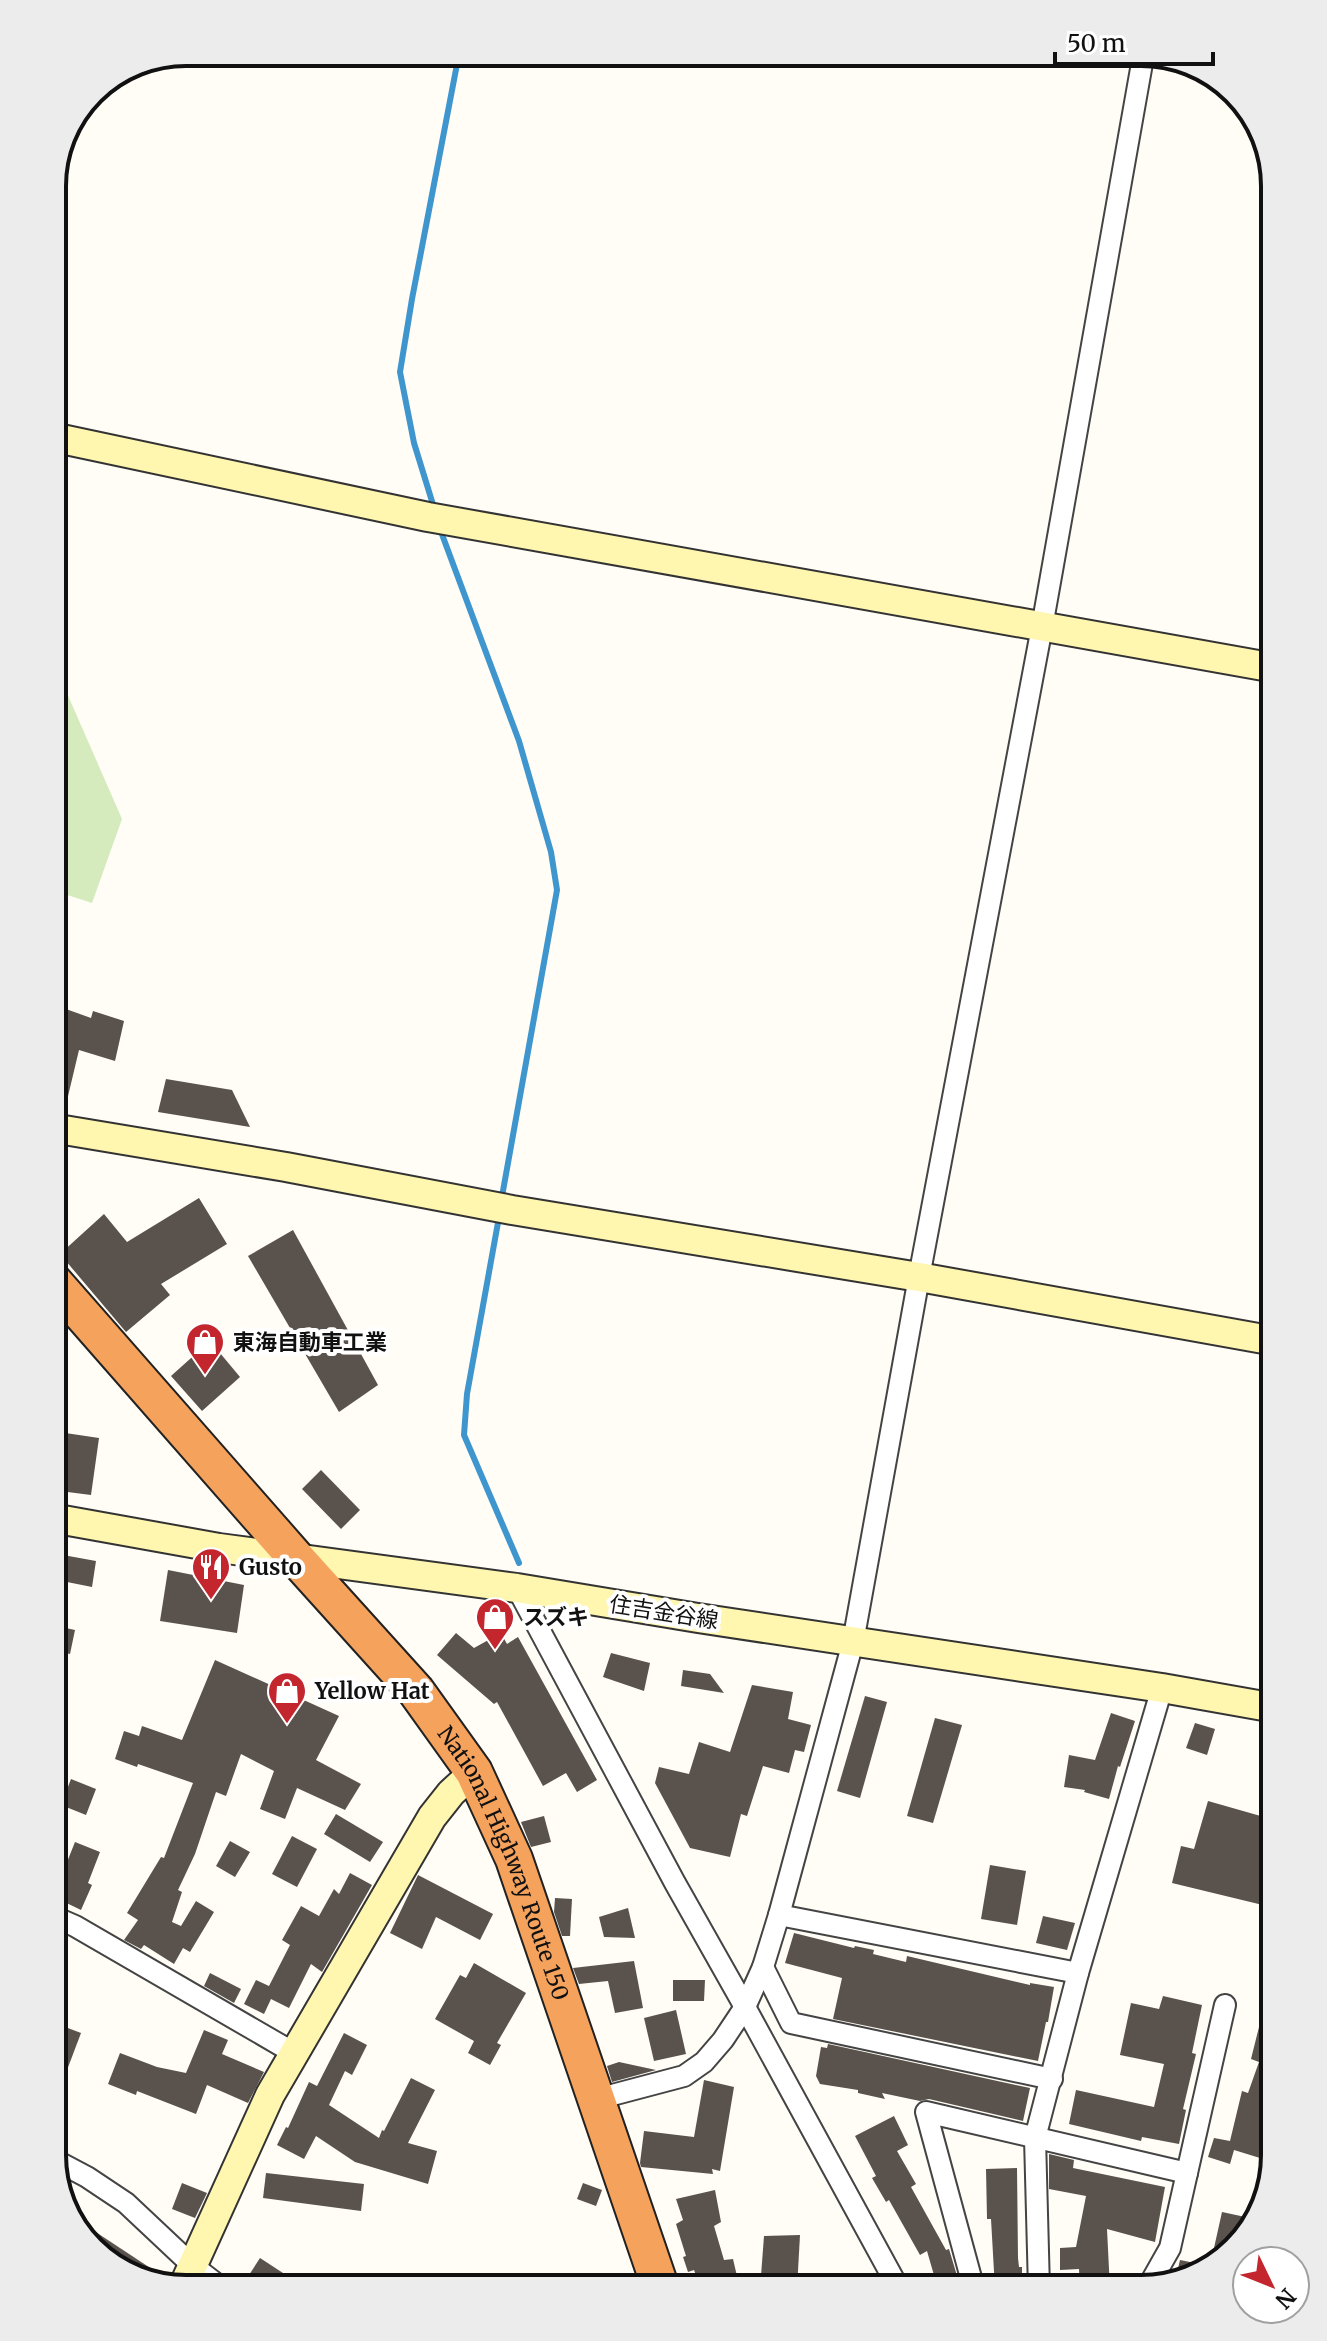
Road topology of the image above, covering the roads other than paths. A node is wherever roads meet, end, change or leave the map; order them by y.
1 (1142, 66) edge
2 (66, 440) edge
3 (1042, 627) junction
4 (1261, 666) edge
5 (66, 1130) edge
6 (919, 1277) junction
7 (66, 1296) edge
8 (1261, 1338) edge
9 (66, 1521) edge
10 (295, 1557) junction
11 (517, 1588) junction
12 (853, 1642) junction
13 (1162, 1688) junction
14 (1261, 1706) edge
15 (474, 1772) junction
16 (779, 1915) junction
17 (66, 1922) edge
18 (763, 1967) junction
19 (1078, 1973) junction
20 (1225, 2005) dead end
21 (745, 2007) junction
22 (294, 2053) junction
23 (1052, 2079) junction
24 (597, 2099) junction
25 (1035, 2138) junction
26 (67, 2166) edge
27 (1187, 2173) junction
28 (1155, 2274) edge
29 (185, 2275) edge
30 (188, 2275) edge
31 (656, 2275) edge
32 (891, 2275) edge
33 (970, 2275) edge
34 (1039, 2275) edge

1 - 3 street
2 - 3 street
3 - 4 street
3 - 6 street
5 - 6 street
6 - 8 street
6 - 12 street
7 - 10 highway, National Highway Route 150
9 - 10 street, 住吉金谷線
10 - 11 street, 住吉金谷線
10 - 15 highway, National Highway Route 150
11 - 12 street, 住吉金谷線
11 - 21 street
12 - 13 street, 住吉金谷線
12 - 16 street
13 - 14 street, 住吉金谷線
13 - 19 street
15 - 22 street
15 - 24 highway, National Highway Route 150
16 - 18 street
16 - 19 street
17 - 22 street
18 - 21 street
18 - 23 street
19 - 23 street
20 - 27 street
21 - 24 street
21 - 32 street
22 - 30 street
23 - 25 street
24 - 31 highway, National Highway Route 150
25 - 27 street
25 - 33 street
25 - 34 street
26 - 29 street
27 - 28 street

